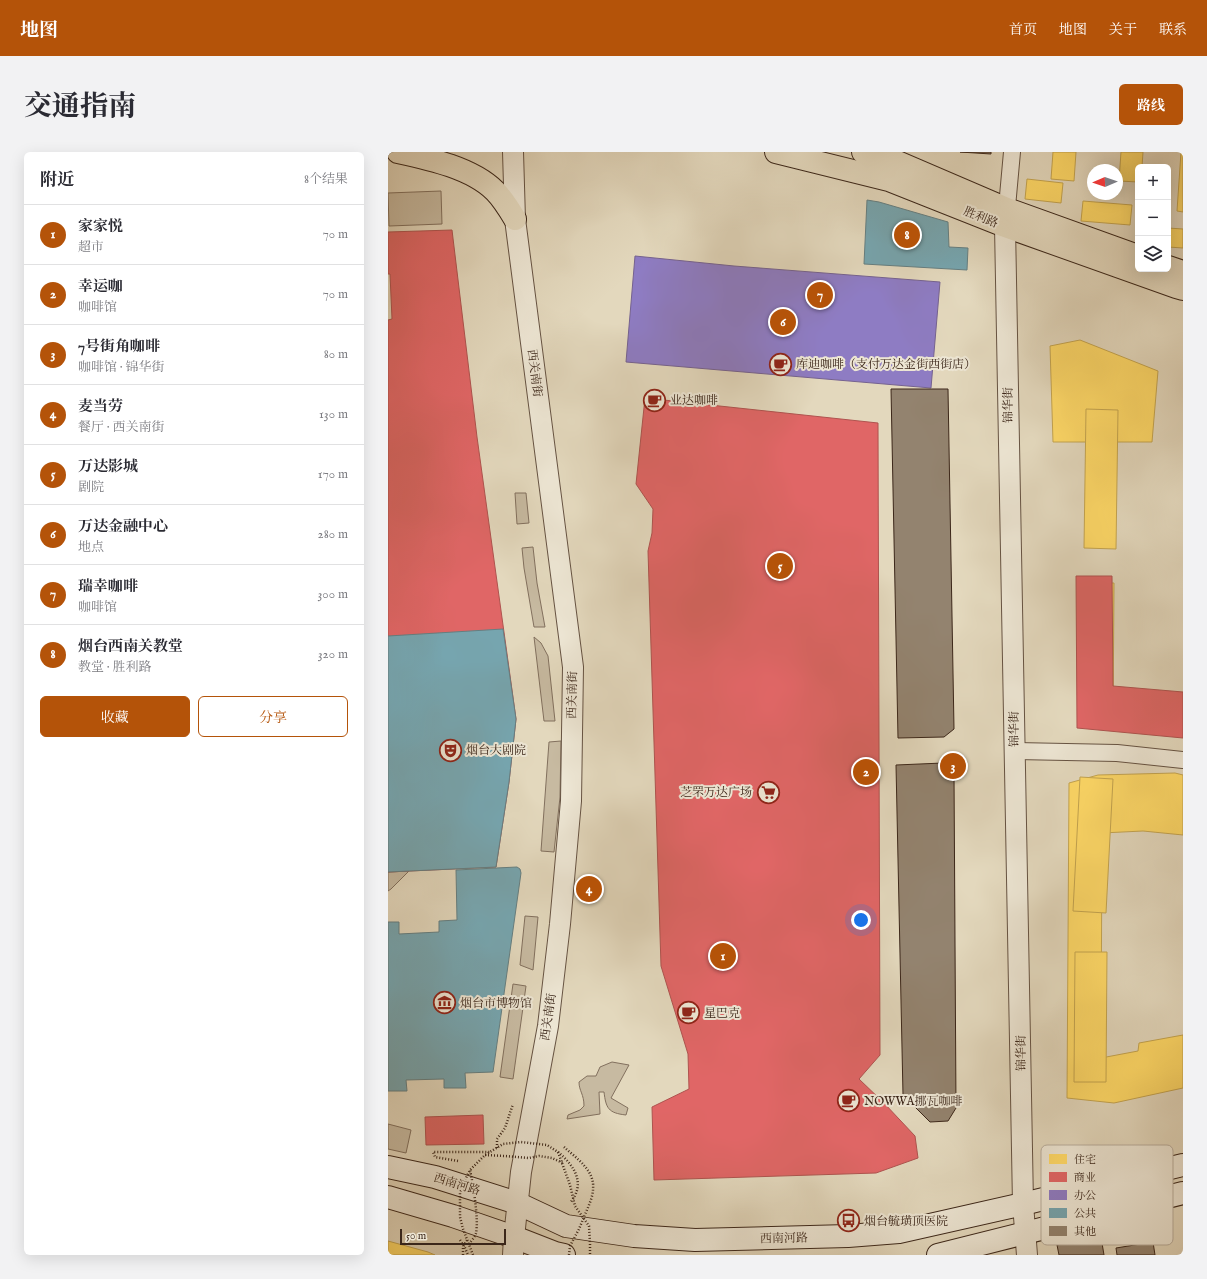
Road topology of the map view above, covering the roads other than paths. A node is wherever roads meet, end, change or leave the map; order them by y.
1 (398, 152) edge
2 (513, 152) edge
3 (780, 152) edge
4 (863, 152) edge
5 (1012, 152) edge
6 (1006, 218) junction
7 (515, 219) junction
8 (1135, 255) edge
9 (1171, 268) edge
10 (1183, 272) edge
11 (1183, 289) edge
12 (1015, 751) junction
13 (1183, 760) edge
14 (1183, 1165) edge
15 (388, 1167) edge
16 (1173, 1167) edge
17 (1183, 1193) edge
18 (1173, 1195) edge
19 (388, 1197) edge
20 (1041, 1200) edge
21 (517, 1203) junction
22 (1023, 1204) junction
23 (1041, 1228) edge
24 (1025, 1232) junction
25 (514, 1246) edge
26 (564, 1255) edge
27 (938, 1255) edge
28 (1027, 1255) edge

1 - 7 main road
2 - 7 street, 西关南街
3 - 6 main road, 胜利路
4 - 6 main road, 胜利路
5 - 6 street
6 - 8 main road, 胜利路
6 - 11 main road, 胜利路
6 - 12 street, 锦华街
7 - 21 street, 西关南街
9 - 10 main road
12 - 13 street
12 - 22 street, 锦华街
14 - 16 main road, 西南河路
15 - 21 main road, 西南河路
17 - 18 main road
19 - 25 main road
20 - 22 main road, 西南河路
21 - 22 main road, 西南河路
21 - 25 street, 西关南街
22 - 24 street, 锦华街
23 - 24 main road
24 - 27 main road
24 - 28 street, 锦华街
25 - 26 main road

